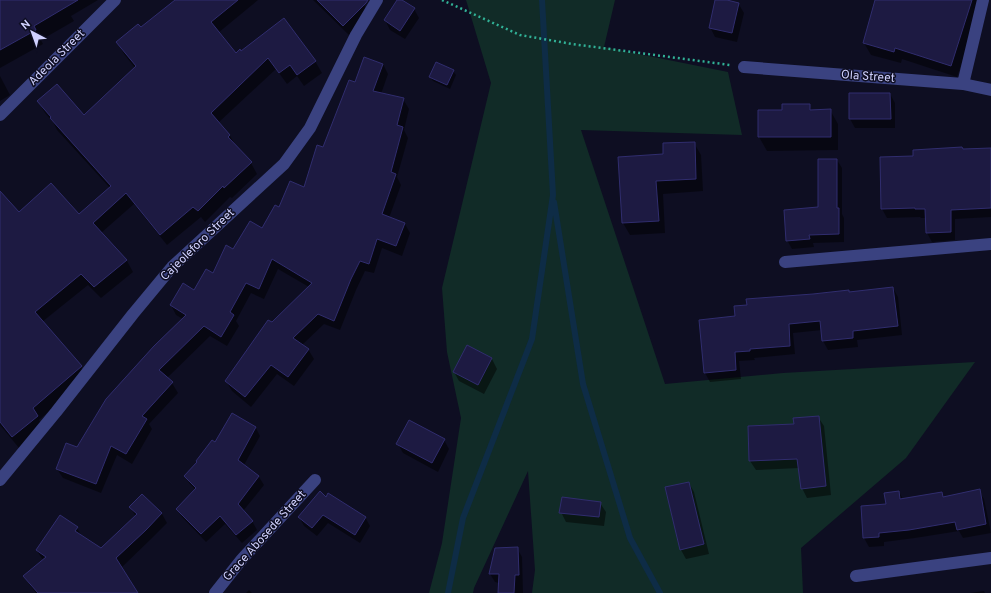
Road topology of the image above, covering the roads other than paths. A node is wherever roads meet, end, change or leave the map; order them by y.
1 (115, 0) edge
2 (377, 0) edge
3 (983, 0) edge
4 (744, 67) road end
5 (963, 84) junction
6 (991, 90) edge
7 (0, 116) edge
8 (991, 244) edge
9 (785, 262) dead end
10 (0, 480) edge
11 (315, 480) dead end
12 (991, 558) edge
13 (856, 576) dead end
14 (215, 593) edge

1 - 7 street, Adeola Street
2 - 10 street, Cajeoleforo Street
3 - 5 street
4 - 5 street, Ola Street
5 - 6 street, Ola Street
8 - 9 street
11 - 14 street, Grace Abosede Street
12 - 13 street

